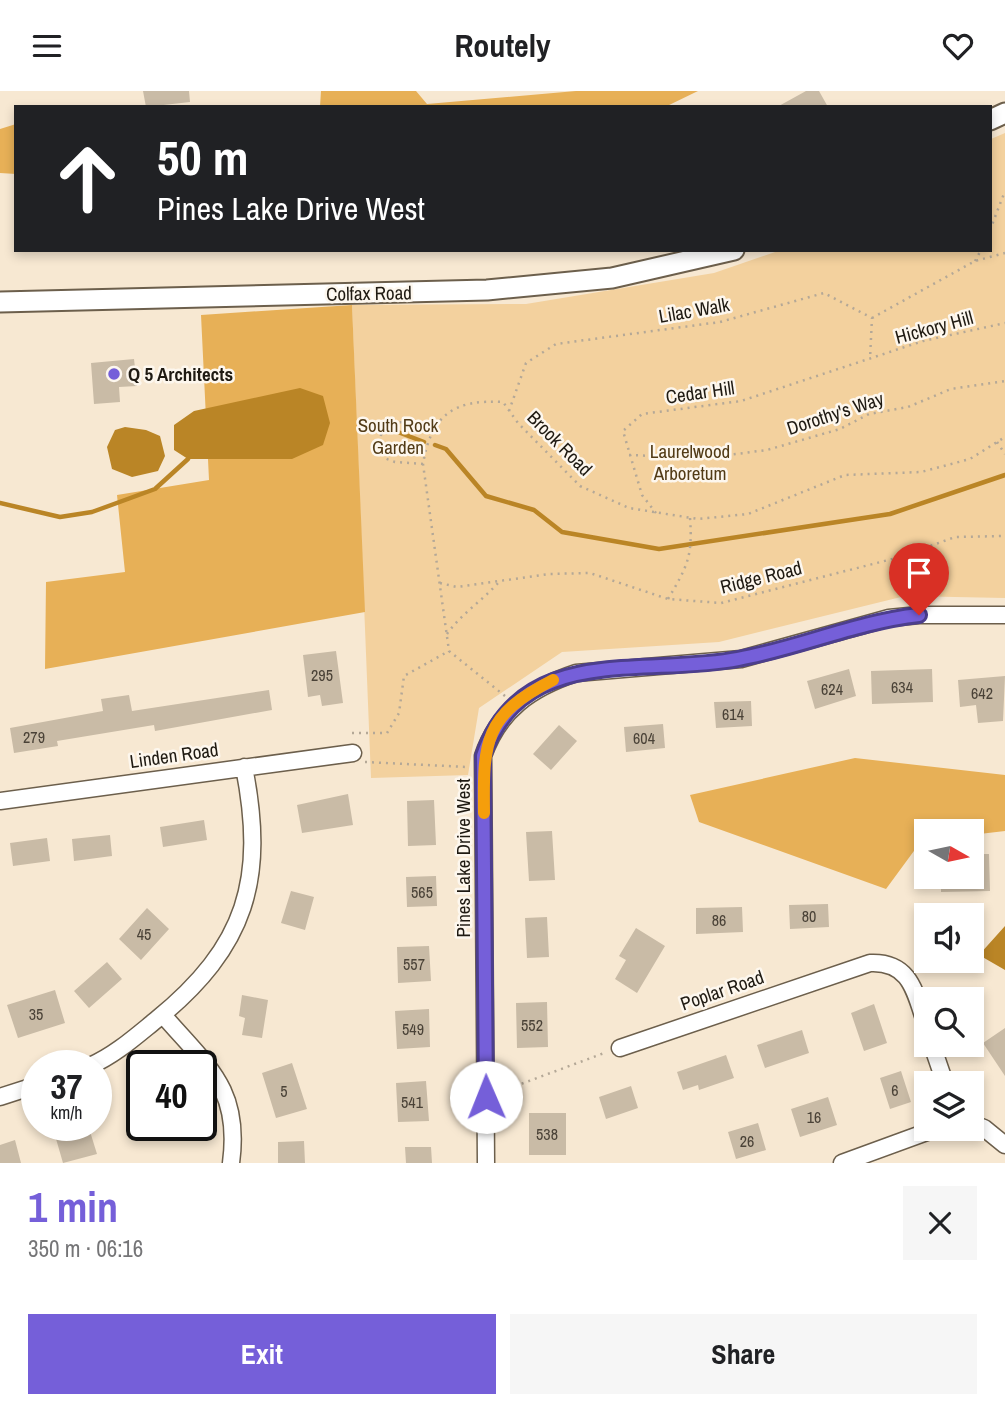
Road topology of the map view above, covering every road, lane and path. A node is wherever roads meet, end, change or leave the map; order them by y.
1 (1005, 191) edge
2 (992, 225) edge
3 (725, 252) edge
4 (980, 252) edge
5 (1005, 253) edge
6 (975, 261) junction
7 (0, 302) edge
8 (872, 318) junction
9 (1005, 323) edge
10 (870, 359) junction
11 (1005, 381) edge
12 (509, 411) junction
13 (433, 432) junction
14 (1005, 437) edge
15 (997, 442) junction
16 (1005, 454) edge
17 (629, 455) junction
18 (423, 464) junction
19 (656, 514) junction
20 (690, 518) junction
21 (1005, 536) edge
22 (500, 581) junction
23 (440, 583) junction
24 (668, 599) junction
25 (1005, 615) edge
26 (447, 634) junction
27 (449, 651) junction
28 (509, 699) dead end
29 (352, 733) dead end
30 (355, 757) joint
31 (244, 767) junction
32 (474, 767) dead end
33 (0, 801) edge
34 (914, 988) edge
35 (163, 1014) junction
36 (620, 1048) joint
37 (112, 1053) edge
38 (21, 1090) edge
39 (0, 1097) edge
40 (486, 1097) junction
41 (984, 1128) edge
42 (914, 1137) edge
43 (1005, 1145) edge
44 (231, 1163) edge
45 (486, 1163) edge
46 (842, 1163) edge

1 - 2 path
3 - 7 main road, Colfax Road
4 - 6 path
5 - 6 path
6 - 8 path
8 - 10 path
8 - 12 path, Lilac Walk
9 - 10 path, Hickory Hill
10 - 17 path, Cedar Hill
11 - 17 path, Dorothy's Way
12 - 13 path, Brook Road
12 - 19 path, Brook Road
13 - 18 path, Brook Road
13 - 18 path
14 - 15 path, Brook Road
15 - 16 path
15 - 20 path, Brook Road
17 - 19 path, Cedar Hill
18 - 23 path, Brook Road
19 - 20 path, Brook Road
20 - 24 path
21 - 24 path, Ridge Road
22 - 23 path, Ridge Road
22 - 24 path, Ridge Road
22 - 26 path
23 - 26 path, Brook Road
25 - 40 street, Pines Lake Drive West
26 - 27 path, Brook Road
27 - 28 path
27 - 29 path
30 - 31 street, Linden Road
30 - 32 path
31 - 33 street, Linden Road
31 - 35 street
34 - 36 street, Poplar Road
35 - 37 street
35 - 44 street
36 - 40 path
38 - 39 street
40 - 45 street, Pines Lake Drive West
41 - 43 street
42 - 46 street

